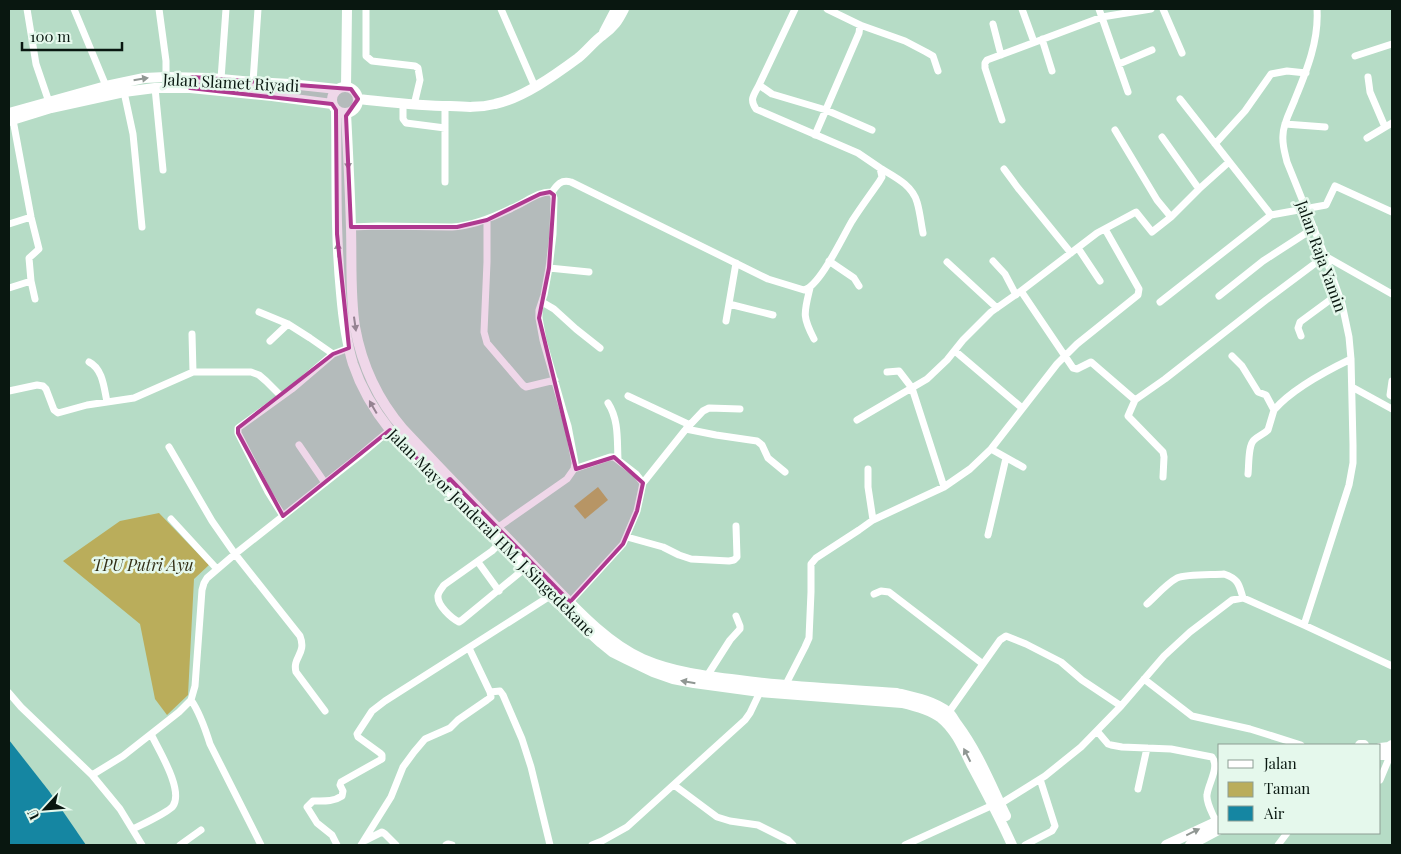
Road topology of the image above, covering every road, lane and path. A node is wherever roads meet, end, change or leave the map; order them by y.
1 (27, 9) edge
2 (74, 9) edge
3 (160, 9) edge
4 (226, 9) edge
5 (258, 9) edge
6 (347, 9) edge
7 (366, 9) edge
8 (502, 9) edge
9 (616, 9) edge
10 (624, 9) edge
11 (795, 9) edge
12 (827, 9) edge
13 (1022, 9) edge
14 (1099, 9) edge
15 (1151, 9) edge
16 (1163, 9) edge
17 (1317, 9) edge
18 (1102, 17) junction
19 (993, 24) dead end
20 (860, 25) junction
21 (602, 35) junction
22 (1042, 39) junction
23 (1034, 42) junction
24 (1392, 44) edge
25 (1152, 50) dead end
26 (1182, 53) dead end
27 (1000, 55) junction
28 (1355, 56) dead end
29 (1119, 64) junction
30 (938, 71) dead end
31 (1052, 71) dead end
32 (1306, 73) junction
33 (166, 77) junction
34 (192, 77) junction
35 (1368, 77) dead end
36 (221, 79) junction
37 (253, 82) junction
38 (759, 85) junction
39 (106, 86) junction
40 (535, 87) junction
41 (155, 88) junction
42 (190, 88) junction
43 (342, 88) junction
44 (124, 92) junction
45 (1128, 92) dead end
46 (358, 99) junction
47 (1180, 99) dead end
48 (48, 102) junction
49 (403, 104) junction
50 (414, 105) junction
51 (445, 106) junction
52 (338, 109) junction
53 (826, 110) junction
54 (10, 118) edge
55 (1002, 120) dead end
56 (1285, 124) junction
57 (1389, 125) edge
58 (1324, 127) dead end
59 (445, 128) junction
60 (872, 130) dead end
61 (1115, 130) dead end
62 (815, 135) junction
63 (1162, 137) dead end
64 (1367, 138) dead end
65 (1215, 144) junction
66 (1229, 162) junction
67 (880, 168) junction
68 (163, 170) dead end
69 (1004, 170) dead end
70 (445, 182) dead end
71 (1199, 189) junction
72 (552, 192) junction
73 (1306, 208) junction
74 (1392, 212) edge
75 (1271, 215) junction
76 (31, 217) junction
77 (1171, 218) junction
78 (487, 220) junction
79 (9, 224) edge
80 (142, 227) dead end
81 (351, 227) junction
82 (1314, 228) junction
83 (1104, 229) junction
84 (923, 233) dead end
85 (1078, 248) junction
86 (1071, 253) junction
87 (1325, 256) junction
88 (829, 261) junction
89 (993, 261) dead end
90 (947, 262) dead end
91 (736, 263) junction
92 (549, 268) junction
93 (588, 272) dead end
94 (31, 281) junction
95 (1100, 281) dead end
96 (859, 286) dead end
97 (9, 288) edge
98 (810, 288) junction
99 (1018, 293) junction
100 (1338, 294) junction
101 (1392, 294) edge
102 (1219, 296) dead end
103 (35, 299) dead end
104 (542, 302) junction
105 (1160, 302) dead end
106 (729, 304) junction
107 (997, 308) junction
108 (259, 312) dead end
109 (773, 314) dead end
110 (726, 321) dead end
111 (288, 324) junction
112 (192, 334) dead end
113 (1301, 336) dead end
114 (814, 339) dead end
115 (270, 341) dead end
116 (349, 348) junction
117 (600, 348) dead end
118 (955, 351) junction
119 (333, 354) junction
120 (1232, 356) dead end
121 (1064, 357) junction
122 (1351, 359) junction
123 (89, 362) dead end
124 (193, 372) junction
125 (887, 372) dead end
126 (555, 380) junction
127 (1392, 381) edge
128 (1352, 387) junction
129 (912, 388) junction
130 (9, 391) edge
131 (281, 396) junction
132 (628, 396) dead end
133 (1392, 396) edge
134 (1135, 400) junction
135 (108, 402) junction
136 (608, 403) dead end
137 (1022, 408) junction
138 (740, 409) dead end
139 (1392, 409) edge
140 (1274, 410) junction
141 (857, 420) dead end
142 (688, 427) junction
143 (390, 430) junction
144 (299, 444) dead end
145 (169, 447) dead end
146 (991, 449) junction
147 (1006, 458) junction
148 (618, 460) junction
149 (1023, 467) dead end
150 (868, 469) dead end
151 (574, 470) junction
152 (785, 472) dead end
153 (1248, 474) dead end
154 (1163, 477) dead end
155 (446, 482) junction
156 (325, 483) junction
157 (643, 483) junction
158 (944, 487) junction
159 (458, 495) junction
160 (283, 516) junction
161 (171, 519) dead end
162 (873, 520) junction
163 (736, 526) dead end
164 (497, 528) junction
165 (988, 535) dead end
166 (627, 536) junction
167 (499, 544) junction
168 (235, 554) junction
169 (478, 562) junction
170 (217, 569) junction
171 (524, 569) junction
172 (500, 591) junction
173 (874, 594) dead end
174 (550, 596) junction
175 (1243, 598) junction
176 (570, 602) junction
177 (1147, 604) dead end
178 (736, 616) dead end
179 (1304, 625) junction
180 (469, 648) junction
181 (984, 664) junction
182 (1392, 666) edge
183 (707, 676) junction
184 (1144, 679) junction
185 (785, 686) junction
186 (490, 692) junction
187 (760, 692) junction
188 (9, 693) edge
189 (192, 700) junction
190 (1121, 706) junction
191 (325, 711) dead end
192 (949, 712) junction
193 (1097, 732) junction
194 (151, 734) junction
195 (1297, 744) edge
196 (1147, 748) junction
197 (1388, 751) edge
198 (92, 775) junction
199 (1381, 776) edge
200 (1040, 779) junction
201 (674, 785) junction
202 (1138, 789) dead end
203 (996, 804) junction
204 (1218, 824) edge
205 (133, 829) junction
206 (201, 830) dead end
207 (1286, 834) edge
208 (363, 843) edge
209 (603, 843) edge
210 (142, 845) edge
211 (180, 845) edge
212 (261, 845) edge
213 (337, 845) edge
214 (396, 845) edge
215 (446, 845) edge
216 (452, 845) edge
217 (550, 845) edge
218 (592, 845) edge
219 (793, 845) edge
220 (904, 845) edge
221 (1012, 845) edge
222 (1019, 845) edge
223 (1025, 845) edge
224 (1166, 845) edge
225 (1190, 845) edge
226 (1278, 845) edge

1 - 48 street
2 - 39 street
3 - 33 street
4 - 36 street
5 - 37 street
6 - 43 main road
7 - 50 street
8 - 40 street
9 - 21 main road
10 - 21 main road
11 - 38 street
12 - 20 street
13 - 23 street
14 - 18 street
15 - 18 street
16 - 26 street
17 - 32 street, Jalan Raja Yamin
18 - 22 street
18 - 29 street
19 - 27 street
20 - 30 street
20 - 53 street
21 - 40 main road
22 - 23 street
22 - 31 street
23 - 27 street
24 - 28 street
25 - 29 street
27 - 55 street
29 - 45 street
32 - 56 street, Jalan Raja Yamin
32 - 65 street
33 - 34 main road, Jalan Slamet Riyadi
39 -> 33 main road, Jalan Slamet Riyadi
34 - 36 main road, Jalan Slamet Riyadi
34 - 42 main road
35 - 57 street
36 - 37 main road, Jalan Slamet Riyadi
37 - 43 main road, Jalan Slamet Riyadi
38 - 53 street
38 - 62 street
39 - 48 main road, Jalan Slamet Riyadi
40 - 51 main road
41 - 42 main road, Jalan Slamet Riyadi
41 - 44 main road, Jalan Slamet Riyadi
41 - 68 street
42 - 52 main road, Jalan Slamet Riyadi
43 - 46 main road
43 - 52 main road
44 - 54 main road, Jalan Slamet Riyadi
44 - 80 street
46 - 49 main road
46 - 52 main road
47 - 65 street
48 - 54 main road, Jalan Slamet Riyadi
49 - 50 main road
49 - 59 street
50 - 51 main road
51 - 59 street
52 -> 81 main road, Jalan Mayor Jenderal HM. J.Singedekane
116 -> 52 main road, Jalan Mayor Jenderal HM. J.Singedekane
53 - 60 street
53 - 62 street
54 - 76 street
56 - 58 street
56 - 73 street, Jalan Raja Yamin
57 - 64 street
59 - 70 street
61 - 77 street
62 - 67 street
63 - 71 street
65 - 66 street
66 - 71 street
66 - 75 street
67 - 84 street
67 - 88 street
69 - 86 street
71 - 77 street
72 - 78 street
72 - 91 street
72 - 92 street
73 - 74 street
73 - 75 street
73 - 82 street, Jalan Raja Yamin
75 - 105 street
76 - 79 street
76 - 94 street
77 - 83 street
78 - 81 street
78 - 126 street
81 -> 155 main road, Jalan Mayor Jenderal HM. J.Singedekane
82 - 87 street, Jalan Raja Yamin
82 - 102 street
83 - 85 street
83 - 121 street
85 - 86 street
85 - 95 street
86 - 99 street
87 - 100 street, Jalan Raja Yamin
87 - 101 street
87 - 134 street
88 - 96 street
88 - 98 street
89 - 99 street
90 - 107 street
91 - 98 street
91 - 106 street
92 - 93 street
92 - 104 street
94 - 97 street
94 - 103 street
98 - 114 street
99 - 107 street
99 - 121 street
100 - 113 street
100 - 122 street, Jalan Raja Yamin
104 - 117 street
104 - 126 street
106 - 109 street
106 - 110 street
107 - 118 street
108 - 111 street
111 - 115 street
111 - 119 street
112 - 124 street
116 - 119 street
143 -> 116 main road, Jalan Mayor Jenderal HM. J.Singedekane
118 - 129 street
118 - 137 street
119 - 131 street
120 - 140 street
121 - 134 street
121 - 137 street
122 - 128 street, Jalan Raja Yamin
122 - 140 street
123 - 135 street
124 - 131 street
124 - 135 street
125 - 129 street
126 - 151 street
127 - 133 street
128 - 139 street
128 - 179 street, Jalan Raja Yamin
129 - 141 street
129 - 158 street
130 - 135 street
131 - 160 street
132 - 142 street
134 - 154 street
136 - 148 street
137 - 146 street
138 - 142 street
140 - 153 street
142 - 152 street
142 - 157 street
143 - 155 main road, Jalan Mayor Jenderal HM. J.Singedekane
143 - 156 street
144 - 156 street
145 - 168 street
146 - 147 street
146 - 158 street
147 - 149 street
147 - 165 street
148 - 151 street
148 - 157 street
150 - 162 street
151 - 164 street
155 - 159 main road, Jalan Mayor Jenderal HM. J.Singedekane
156 - 160 street
157 - 166 street
158 - 162 street
159 - 164 main road, Jalan Mayor Jenderal HM. J.Singedekane
159 - 167 main road, Jalan Mayor Jenderal HM. J.Singedekane
160 - 168 street
161 - 170 street
162 - 185 street
163 - 166 street
164 - 176 main road, Jalan Mayor Jenderal HM. J.Singedekane
166 - 176 street
167 - 169 street
167 - 171 main road, Jalan Mayor Jenderal HM. J.Singedekane
168 - 170 street
168 - 191 street
169 - 172 street
169 - 172 street
170 - 189 street
171 - 172 street
171 - 174 main road, Jalan Mayor Jenderal HM. J.Singedekane
173 - 181 street
174 - 180 street
187 -> 174 main road, Jalan Mayor Jenderal HM. J.Singedekane
175 - 177 street
175 - 179 street
175 - 184 street
176 - 183 main road, Jalan Mayor Jenderal HM. J.Singedekane
178 - 183 street
179 - 182 street
180 - 186 street
180 - 213 street
181 - 190 street
181 - 192 street
183 - 185 main road, Jalan Mayor Jenderal HM. J.Singedekane
184 - 190 street
184 - 195 street
185 - 192 main road, Jalan Mayor Jenderal HM. J.Singedekane
186 - 208 street
186 - 217 street
187 - 201 street
203 -> 187 main road, Jalan Mayor Jenderal HM. J.Singedekane
188 - 198 street
189 - 194 street
189 - 212 street
190 - 193 street
192 - 203 main road, Jalan Mayor Jenderal HM. J.Singedekane
193 - 196 street
193 - 200 street
194 - 198 street
194 - 205 street
196 - 202 street
196 - 204 street
197 - 199 street
198 - 205 street
200 - 203 street
200 - 223 street
201 - 209 street
201 - 219 street
203 - 220 street
203 - 221 main road, Jalan Mayor Jenderal HM. J.Singedekane
203 - 222 main road, Jalan Mayor Jenderal HM. J.Singedekane
224 -> 204 main road
204 - 225 main road
205 - 210 street
206 - 211 street
207 - 226 street
208 - 214 street
209 - 218 street
215 - 216 street

